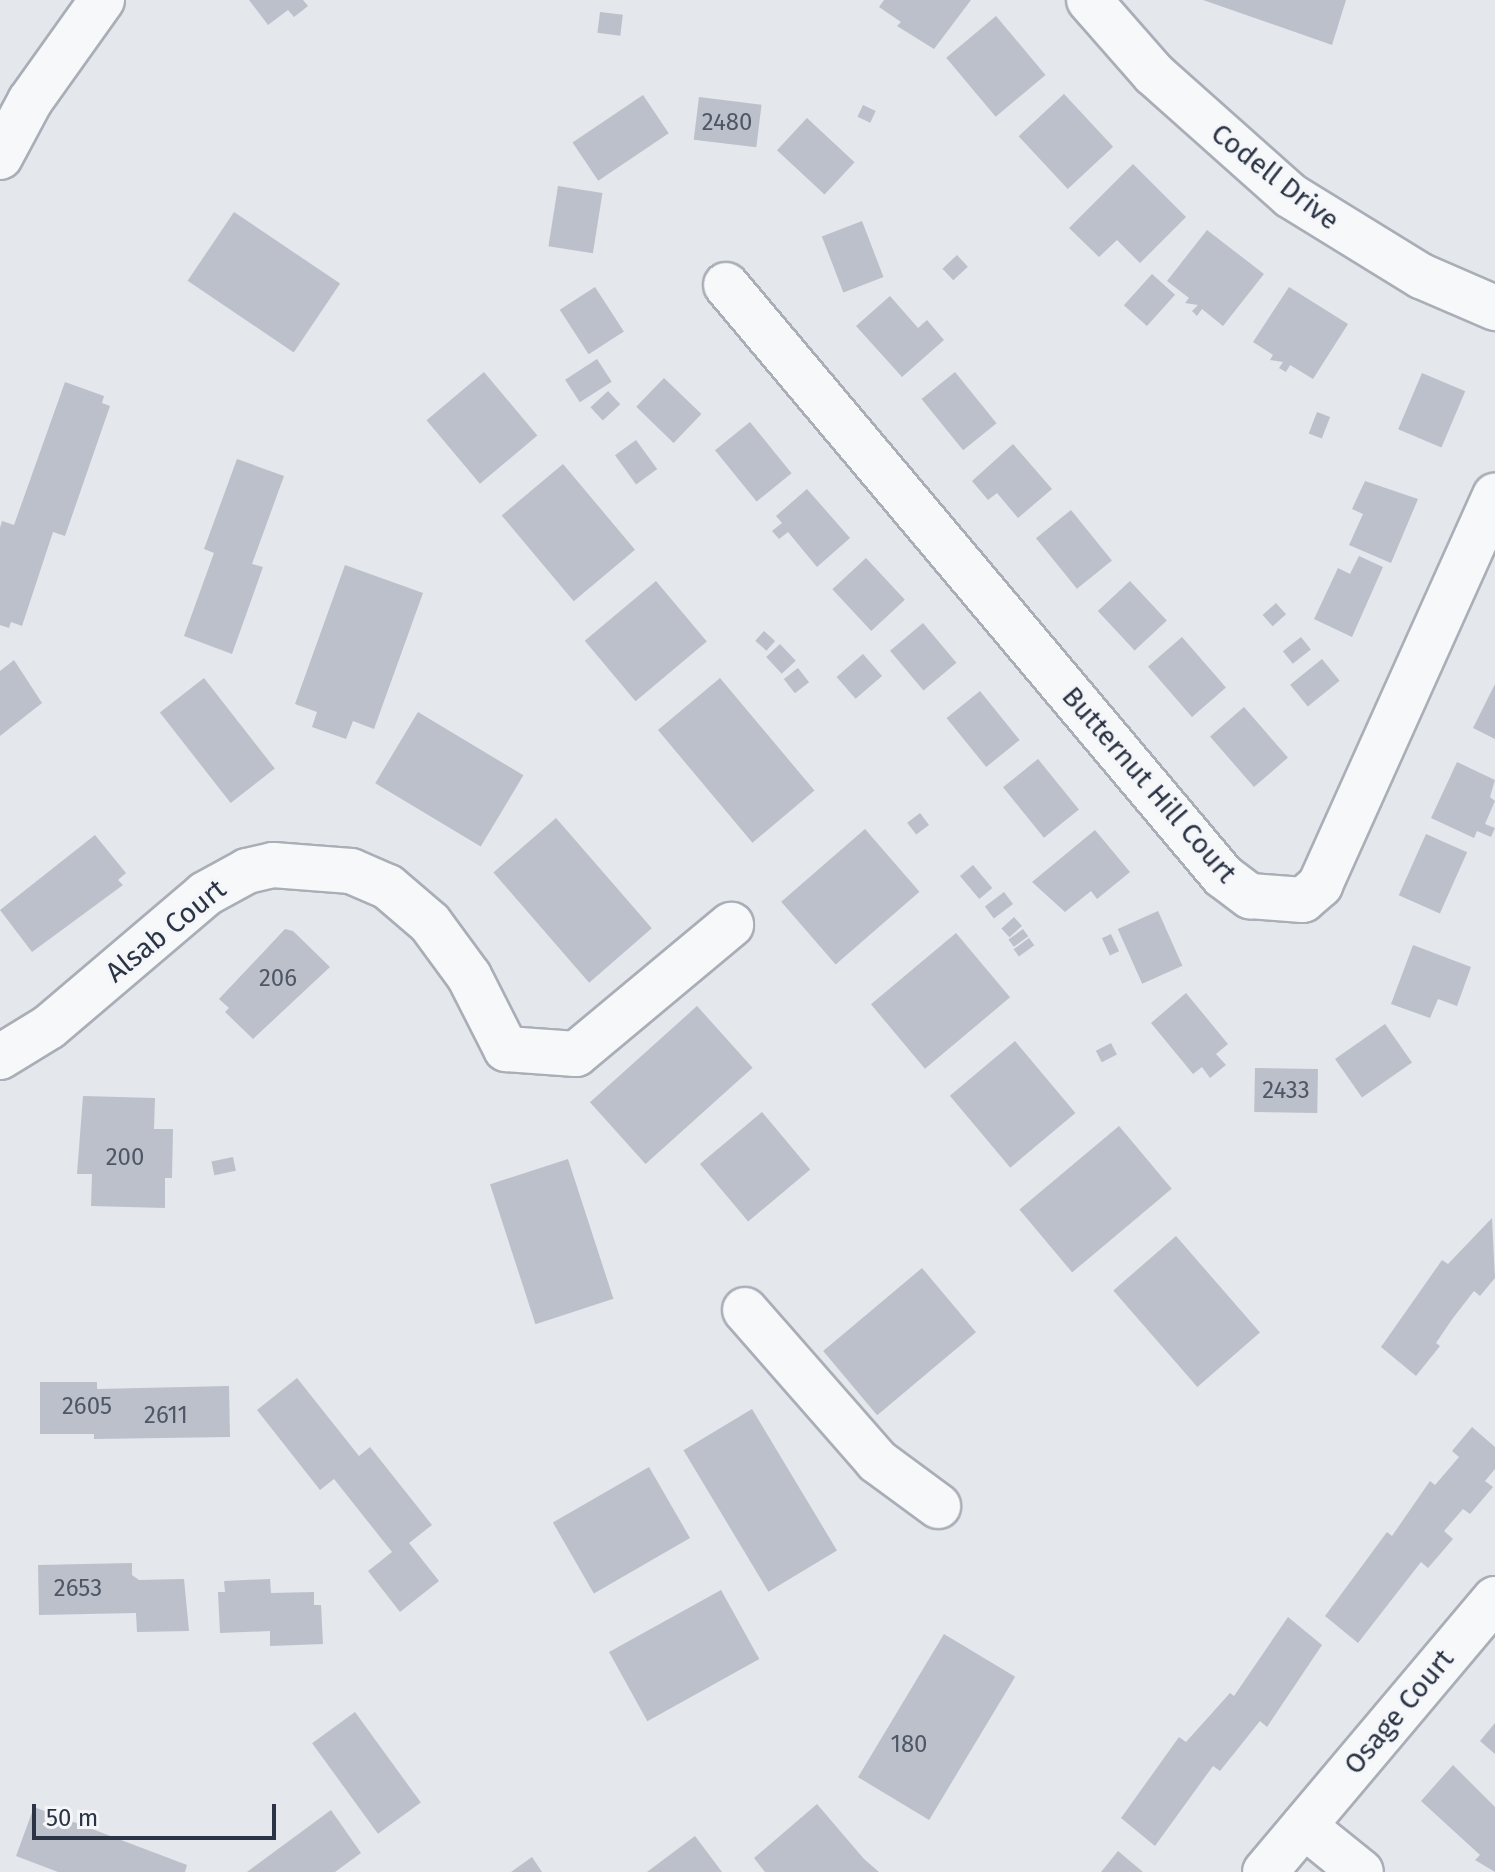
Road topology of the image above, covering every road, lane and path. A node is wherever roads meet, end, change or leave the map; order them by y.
1 (102, 0) edge
2 (1089, 0) edge
3 (0, 157) edge
4 (726, 285) dead end
5 (1495, 308) edge
6 (1495, 495) edge
7 (731, 925) dead end
8 (0, 1057) edge
9 (745, 1310) dead end
10 (938, 1506) dead end
11 (1495, 1599) edge
12 (1304, 1826) junction
13 (1265, 1872) edge
14 (1361, 1872) edge

1 - 3 street
2 - 5 street, Codell Drive
4 - 6 street, Butternut Hill Court
7 - 8 street, Alsab Court
9 - 10 street
11 - 12 street, Osage Court
12 - 13 street, Osage Court
12 - 14 street

